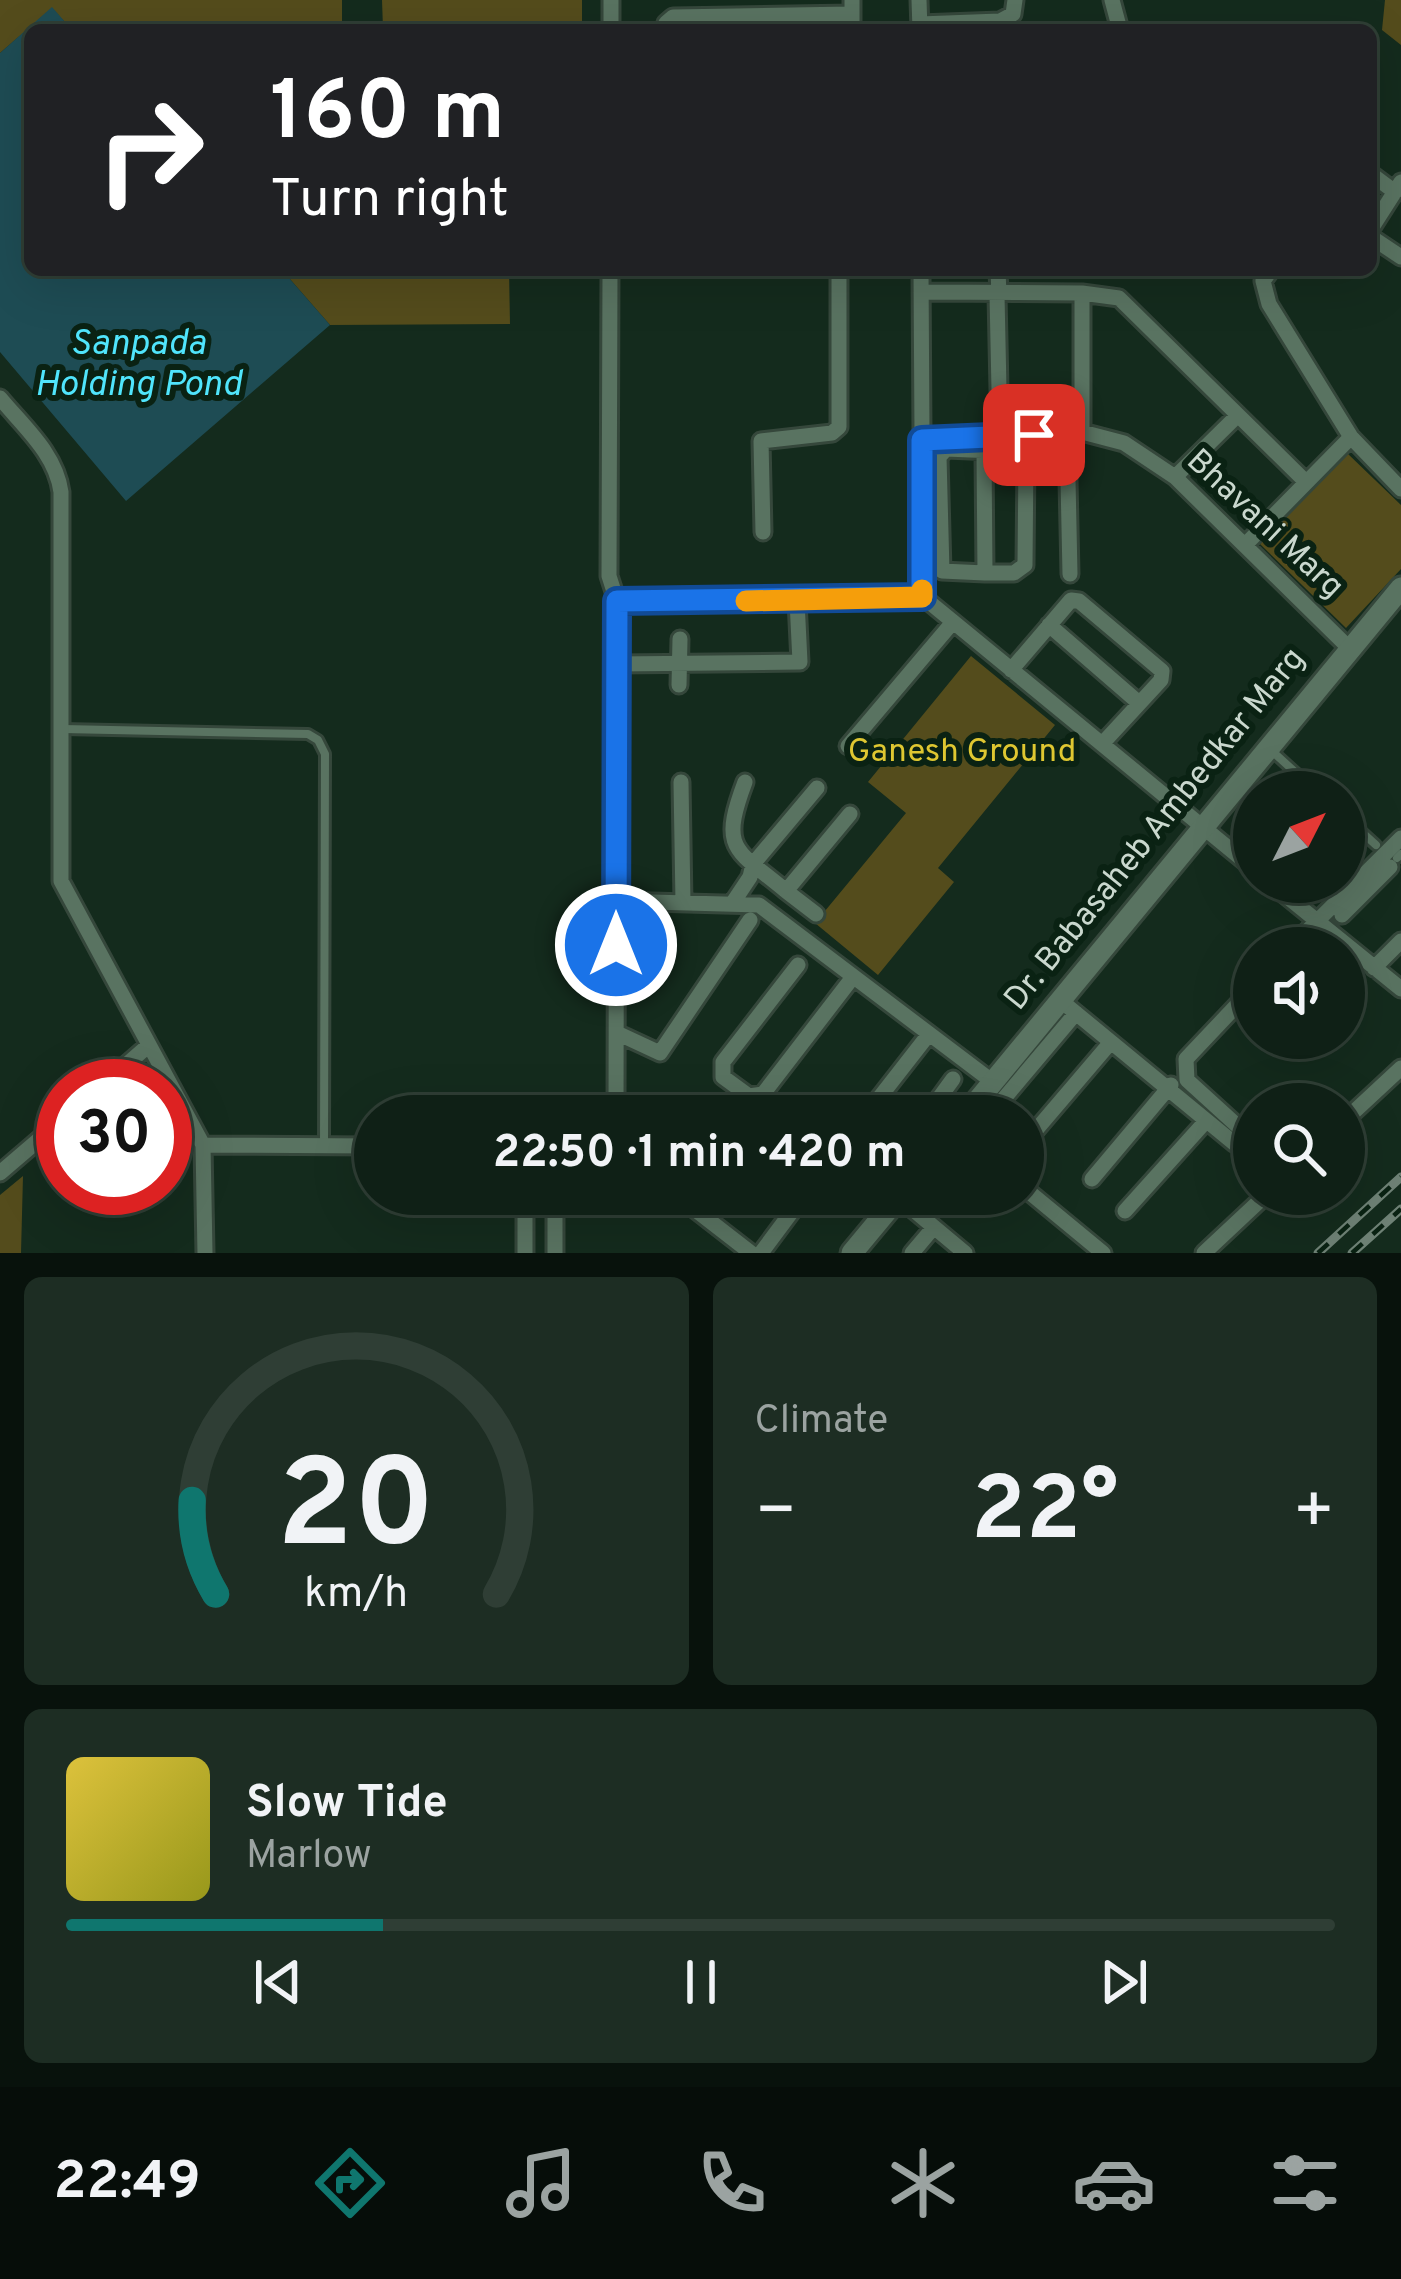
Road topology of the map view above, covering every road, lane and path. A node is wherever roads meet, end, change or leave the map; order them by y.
1 (1015, 0) edge
2 (852, 15) edge
3 (666, 24) edge
4 (960, 24) edge
5 (1399, 185) edge
6 (1377, 223) edge
7 (1377, 238) edge
8 (1401, 256) edge
9 (610, 276) edge
10 (839, 276) edge
11 (921, 276) edge
12 (998, 276) edge
13 (1266, 276) edge
14 (921, 292) junction
15 (1082, 292) junction
16 (998, 295) junction
17 (0, 398) edge
18 (1238, 415) junction
19 (1075, 432) junction
20 (1351, 437) junction
21 (922, 440) junction
22 (990, 442) junction
23 (1175, 477) junction
24 (1306, 482) junction
25 (1401, 489) edge
26 (763, 532) dead end
27 (1245, 545) junction
28 (985, 573) junction
29 (1070, 574) dead end
30 (1401, 588) edge
31 (922, 597) junction
32 (617, 601) junction
33 (797, 601) junction
34 (953, 622) junction
35 (1049, 625) junction
36 (680, 639) dead end
37 (1348, 647) junction
38 (617, 664) junction
39 (680, 664) junction
40 (1011, 670) junction
41 (679, 685) dead end
42 (1139, 704) junction
43 (63, 729) junction
44 (1102, 744) junction
45 (848, 746) dead end
46 (1268, 747) junction
47 (1295, 771) edge
48 (681, 782) dead end
49 (745, 782) dead end
50 (817, 788) dead end
51 (850, 814) dead end
52 (1203, 827) junction
53 (1365, 834) edge
54 (1233, 852) edge
55 (1393, 857) edge
56 (753, 864) junction
57 (786, 891) junction
58 (616, 901) junction
59 (683, 903) junction
60 (1294, 903) edge
61 (732, 904) junction
62 (816, 914) dead end
63 (1342, 915) dead end
64 (750, 920) dead end
65 (1316, 921) junction
66 (1310, 927) edge
67 (1401, 941) edge
68 (798, 965) dead end
69 (1374, 968) junction
70 (853, 977) junction
71 (1401, 989) edge
72 (1068, 1006) junction
73 (1233, 1009) edge
74 (617, 1033) junction
75 (929, 1034) junction
76 (1111, 1042) junction
77 (149, 1045) junction
78 (133, 1059) edge
79 (1401, 1068) edge
80 (1184, 1070) junction
81 (952, 1079) dead end
82 (1168, 1089) junction
83 (997, 1092) junction
84 (616, 1095) edge
85 (881, 1095) edge
86 (941, 1095) edge
87 (993, 1095) edge
88 (1365, 1101) edge
89 (1044, 1121) edge
90 (1206, 1121) junction
91 (1233, 1122) edge
92 (36, 1143) edge
93 (1233, 1143) edge
94 (202, 1145) junction
95 (324, 1146) junction
96 (354, 1146) edge
97 (0, 1174) edge
98 (1092, 1179) dead end
99 (1044, 1204) edge
100 (1125, 1210) dead end
101 (525, 1215) edge
102 (555, 1215) edge
103 (702, 1215) edge
104 (788, 1215) edge
105 (886, 1215) edge
106 (921, 1215) edge
107 (1245, 1215) edge
108 (934, 1227) junction
109 (861, 1250) edge
110 (205, 1253) edge
111 (525, 1253) edge
112 (555, 1253) edge
113 (751, 1253) edge
114 (760, 1253) edge
115 (912, 1253) edge
116 (965, 1253) edge
117 (1103, 1253) edge
118 (1204, 1253) edge

1 - 4 street
2 - 3 street
5 - 6 street
7 - 8 street
9 - 32 street
10 - 26 street
11 - 14 street
12 - 16 street
13 - 20 street
14 - 16 street
14 - 21 street
15 - 16 street
15 - 18 street
15 - 19 street
16 - 22 street
17 - 43 street
18 - 23 street
18 - 24 street
19 - 22 street, Bhavani Marg
19 - 23 street, Bhavani Marg
19 - 29 street
20 - 24 street
20 - 25 street
21 - 22 street, Bhavani Marg
21 - 31 street
22 - 28 street
22 - 28 street
22 - 28 street
23 - 27 street, Bhavani Marg
24 - 27 street
27 - 37 street, Bhavani Marg
30 - 37 main road, Dr. Babasaheb Ambedkar Marg
31 - 33 street
31 - 34 street
32 - 33 street
32 - 38 street
33 - 39 street
34 - 40 street
34 - 45 street
35 - 40 street
35 - 42 street
35 - 42 street
36 - 39 street
37 - 46 main road, Dr. Babasaheb Ambedkar Marg
38 - 39 street
38 - 58 street
39 - 41 street
40 - 44 street
42 - 44 street
43 - 77 street
43 - 95 lane
44 - 52 street
46 - 47 lane
46 - 52 main road, Dr. Babasaheb Ambedkar Marg
48 - 59 street
49 - 56 street
50 - 56 street
51 - 57 street
52 - 54 street
52 - 72 main road, Dr. Babasaheb Ambedkar Marg
53 - 55 lane
55 - 63 street
55 - 65 street
56 - 57 street
56 - 61 street
57 - 62 street
58 - 59 street
58 - 74 street
59 - 61 street
60 - 65 street
61 - 70 street
64 - 74 street
65 - 66 street
65 - 69 street
67 - 69 street
68 - 70 street
69 - 71 street
70 - 75 street
72 - 76 street
72 - 83 main road, Dr. Babasaheb Ambedkar Marg
73 - 80 street
74 - 84 street
75 - 83 street
75 - 85 street
76 - 82 street
76 - 89 street
77 - 78 street
77 - 94 street
79 - 88 street
80 - 82 street
80 - 91 street
81 - 86 street
82 - 90 street
82 - 98 street
83 - 87 main road, Dr. Babasaheb Ambedkar Marg
90 - 93 street
90 - 100 street
92 - 97 street
94 - 95 street
94 - 110 street
95 - 96 street
99 - 117 street
101 - 111 street
102 - 112 street
103 - 113 street
104 - 114 street
105 - 109 main road
106 - 108 street
107 - 118 street
108 - 115 street
108 - 116 street

